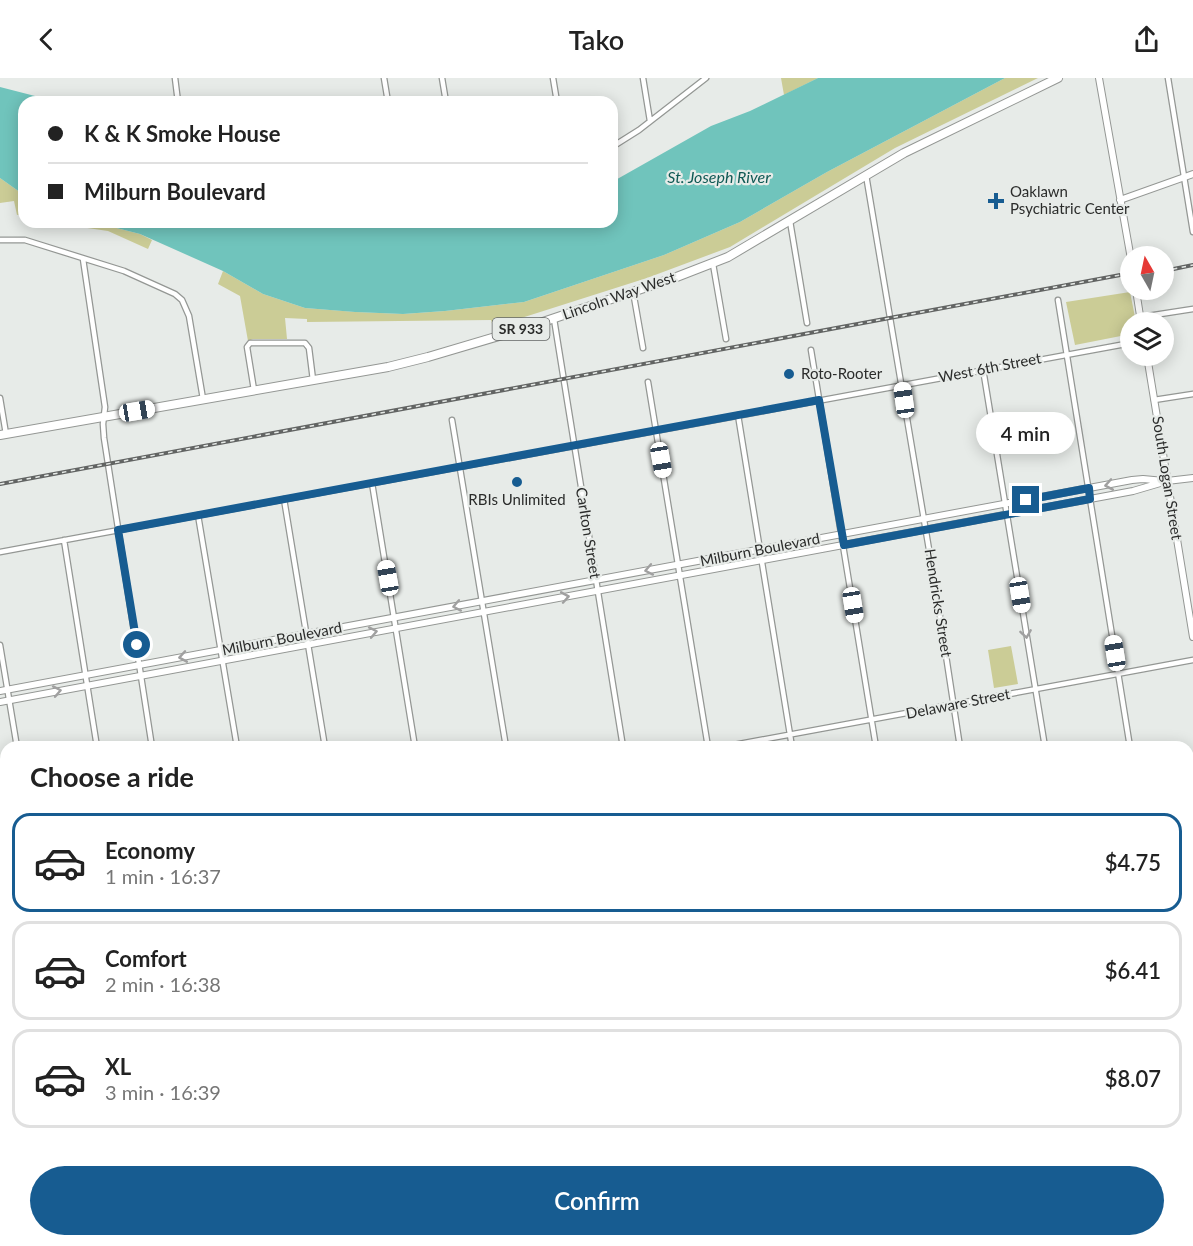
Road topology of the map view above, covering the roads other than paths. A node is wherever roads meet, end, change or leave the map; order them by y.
1 (175, 78) edge
2 (384, 78) edge
3 (442, 78) edge
4 (554, 78) edge
5 (643, 78) edge
6 (706, 78) edge
7 (1058, 78) edge
8 (1099, 78) edge
9 (1168, 78) edge
10 (177, 96) edge
11 (387, 96) edge
12 (445, 96) edge
13 (556, 96) edge
14 (650, 121) junction
15 (618, 143) edge
16 (1193, 174) edge
17 (866, 175) junction
18 (1184, 177) junction
19 (1120, 200) junction
20 (790, 221) junction
21 (1193, 232) edge
22 (0, 240) edge
23 (1129, 246) edge
24 (83, 259) junction
25 (713, 264) junction
26 (633, 291) junction
27 (1058, 300) dead end
28 (1193, 309) edge
29 (1174, 313) edge
30 (554, 319) junction
31 (807, 323) dead end
32 (726, 339) dead end
33 (1120, 345) edge
34 (643, 348) dead end
35 (811, 350) dead end
36 (1067, 354) junction
37 (1149, 366) edge
38 (983, 369) junction
39 (313, 380) junction
40 (648, 382) dead end
41 (901, 384) junction
42 (254, 390) junction
43 (1193, 394) edge
44 (0, 398) edge
45 (203, 399) junction
46 (819, 400) junction
47 (1154, 400) junction
48 (738, 415) junction
49 (104, 417) junction
50 (452, 420) dead end
51 (656, 430) junction
52 (3, 434) edge
53 (574, 445) junction
54 (460, 466) junction
55 (1193, 478) edge
56 (1167, 481) junction
57 (372, 483) junction
58 (1089, 488) junction
59 (284, 499) junction
60 (1090, 499) junction
61 (1005, 504) junction
62 (1007, 514) junction
63 (198, 515) junction
64 (924, 519) junction
65 (925, 529) junction
66 (118, 530) junction
67 (842, 534) junction
68 (64, 540) junction
69 (844, 545) junction
70 (760, 550) junction
71 (0, 552) edge
72 (761, 560) junction
73 (678, 565) junction
74 (680, 575) junction
75 (596, 580) junction
76 (598, 590) junction
77 (482, 601) junction
78 (484, 612) junction
79 (394, 618) junction
80 (396, 628) junction
81 (306, 634) junction
82 (1193, 637) edge
83 (0, 645) edge
84 (308, 645) junction
85 (220, 650) junction
86 (1193, 660) edge
87 (222, 661) junction
88 (140, 665) junction
89 (1119, 674) junction
90 (85, 675) junction
91 (141, 675) junction
92 (87, 686) junction
93 (1035, 689) junction
94 (4, 691) edge
95 (9, 700) junction
96 (0, 702) edge
97 (953, 704) junction
98 (872, 720) junction
99 (790, 735) junction
100 (16, 741) edge
101 (96, 741) edge
102 (151, 741) edge
103 (236, 741) edge
104 (324, 741) edge
105 (415, 741) edge
106 (505, 741) edge
107 (622, 741) edge
108 (707, 741) edge
109 (756, 741) edge
110 (791, 741) edge
111 (875, 741) edge
112 (959, 741) edge
113 (1044, 741) edge
114 (1129, 741) edge

1 - 10 street
2 - 11 street
3 - 12 street
4 - 13 street
5 - 14 street
6 - 14 street
7 - 17 main road, Lincoln Way West / SR 933
8 - 19 street
9 - 18 street
14 - 15 street
16 - 18 street
17 - 20 main road, Lincoln Way West / SR 933
17 - 41 street, Hendricks Street
18 - 19 street
18 - 21 street
19 - 23 street
20 - 25 main road, Lincoln Way West / SR 933
20 - 31 street
22 - 24 street
24 - 45 street
24 - 49 street
25 - 26 main road, Lincoln Way West / SR 933
25 - 32 street
26 - 30 main road, Lincoln Way West / SR 933
26 - 34 street
27 - 36 street
28 - 29 street
30 - 39 main road, Lincoln Way West / SR 933
30 - 53 street, Carlton Street
33 - 36 street, West 6th Street
35 - 46 street
36 - 38 street, West 6th Street
36 - 58 street
37 - 47 street, South Logan Street
38 - 41 street, West 6th Street
38 - 61 street
39 - 42 main road, Lincoln Way West / SR 933
39 - 42 street
40 - 51 street
41 - 46 street, West 6th Street
41 - 64 street, Hendricks Street
42 - 45 main road, Lincoln Way West / SR 933
43 - 47 street
44 - 52 street
45 - 49 main road, Lincoln Way West / SR 933
46 - 48 street, West 6th Street
46 - 67 street
47 - 56 street, South Logan Street
48 - 51 street, West 6th Street
48 - 70 street
49 - 52 main road, Lincoln Way West / SR 933
49 - 66 street
50 - 54 street
51 - 53 street, West 6th Street
51 - 73 street
53 - 54 street, West 6th Street
53 - 75 street, Carlton Street
54 - 57 street, West 6th Street
54 - 77 street
55 - 56 street
56 -> 58 street, Milburn Boulevard
56 - 60 street, Milburn Boulevard
56 - 82 street, South Logan Street
57 - 59 street, West 6th Street
57 - 79 street
58 - 60 street
58 - 61 street, Milburn Boulevard
59 - 63 street, West 6th Street
59 - 81 street
60 - 62 street, Milburn Boulevard
60 - 89 street
61 - 62 street
61 - 64 street, Milburn Boulevard
62 - 65 street, Milburn Boulevard
62 -> 93 street
63 - 66 street, West 6th Street
63 - 85 street
64 - 65 street, Hendricks Street
64 - 67 street, Milburn Boulevard
65 - 69 street, Milburn Boulevard
65 - 97 street, Hendricks Street
66 - 68 street, West 6th Street
66 - 88 street
67 - 69 street
67 - 70 street, Milburn Boulevard
68 - 71 street, West 6th Street
68 - 90 street
69 - 72 street, Milburn Boulevard
69 - 98 street
70 - 72 street
70 - 73 street, Milburn Boulevard
72 - 74 street, Milburn Boulevard
72 - 99 street
73 - 74 street
73 -> 75 street, Milburn Boulevard
74 - 76 street, Milburn Boulevard
74 - 108 street
75 - 76 street, Carlton Street
75 - 77 street, Milburn Boulevard
78 -> 76 street, Milburn Boulevard
76 - 107 street, Carlton Street
77 - 78 street
77 -> 79 street, Milburn Boulevard
78 - 80 street, Milburn Boulevard
78 - 106 street
79 - 80 street
79 - 81 street, Milburn Boulevard
84 -> 80 street, Milburn Boulevard
80 - 105 street
81 - 84 street
81 - 85 street, Milburn Boulevard
83 - 94 street
84 - 87 street, Milburn Boulevard
84 - 104 street
85 - 87 street
85 -> 88 street, Milburn Boulevard
86 - 89 street, Delaware Street
87 - 91 street, Milburn Boulevard
87 - 103 street
88 - 90 street, Milburn Boulevard
88 - 91 street
89 - 93 street, Delaware Street
89 - 114 street
90 - 92 street
90 - 94 street, Milburn Boulevard
91 - 92 street, Milburn Boulevard
91 - 102 street
95 -> 92 street, Milburn Boulevard
92 - 101 street
93 - 97 street, Delaware Street
93 - 113 street
94 - 95 street
95 - 96 street, Milburn Boulevard
95 - 100 street
97 - 98 street, Delaware Street
97 - 112 street, Hendricks Street
98 - 99 street, Delaware Street
98 - 111 street
99 - 109 street, Delaware Street
99 - 110 street

